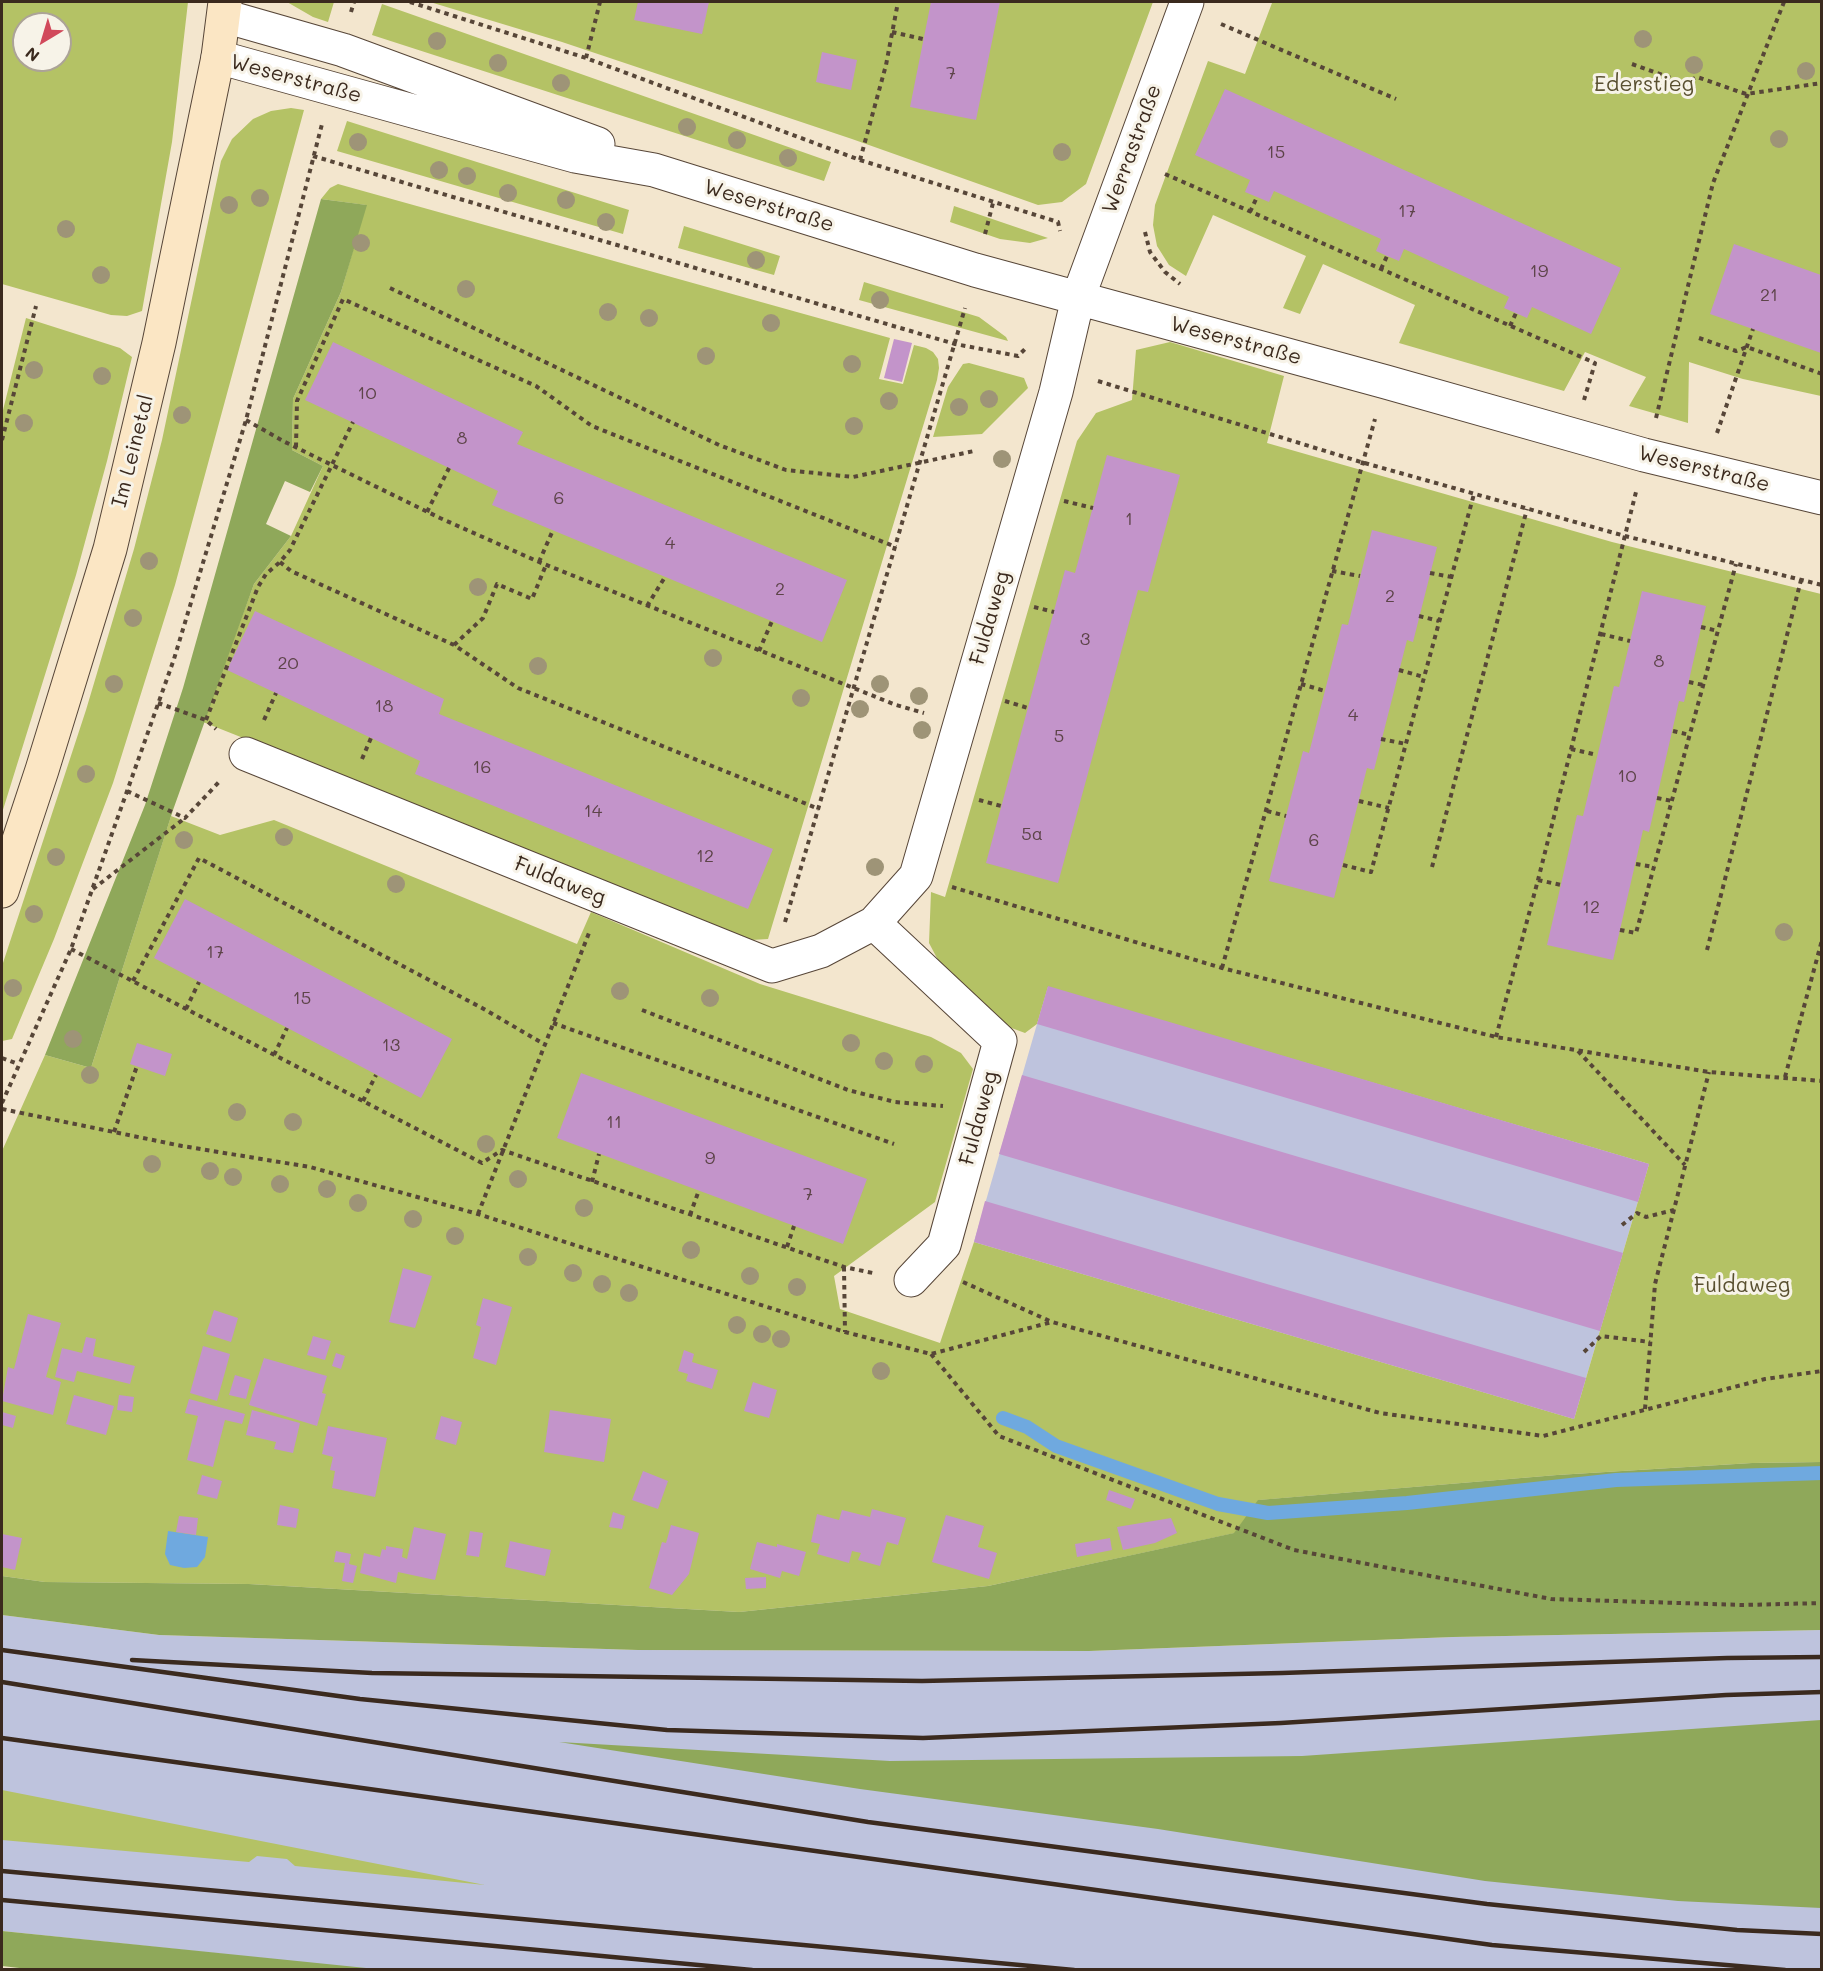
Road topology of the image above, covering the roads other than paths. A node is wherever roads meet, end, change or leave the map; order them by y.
1 (1186, 5) edge
2 (225, 9) edge
3 (218, 57) junction
4 (654, 170) junction
5 (1078, 298) junction
6 (1821, 498) edge
7 (246, 754) dead end
8 (2, 891) edge
9 (874, 923) junction
10 (911, 1280) road end

1 - 5 street, Werrastraße
2 - 3 main road, Im Leinetal
2 - 4 street, Weserstraße
3 - 4 street, Weserstraße
3 - 8 main road, Im Leinetal
4 - 5 street, Weserstraße
5 - 6 street, Weserstraße
5 - 9 street, Fuldaweg
7 - 9 street, Fuldaweg
9 - 10 street, Fuldaweg

